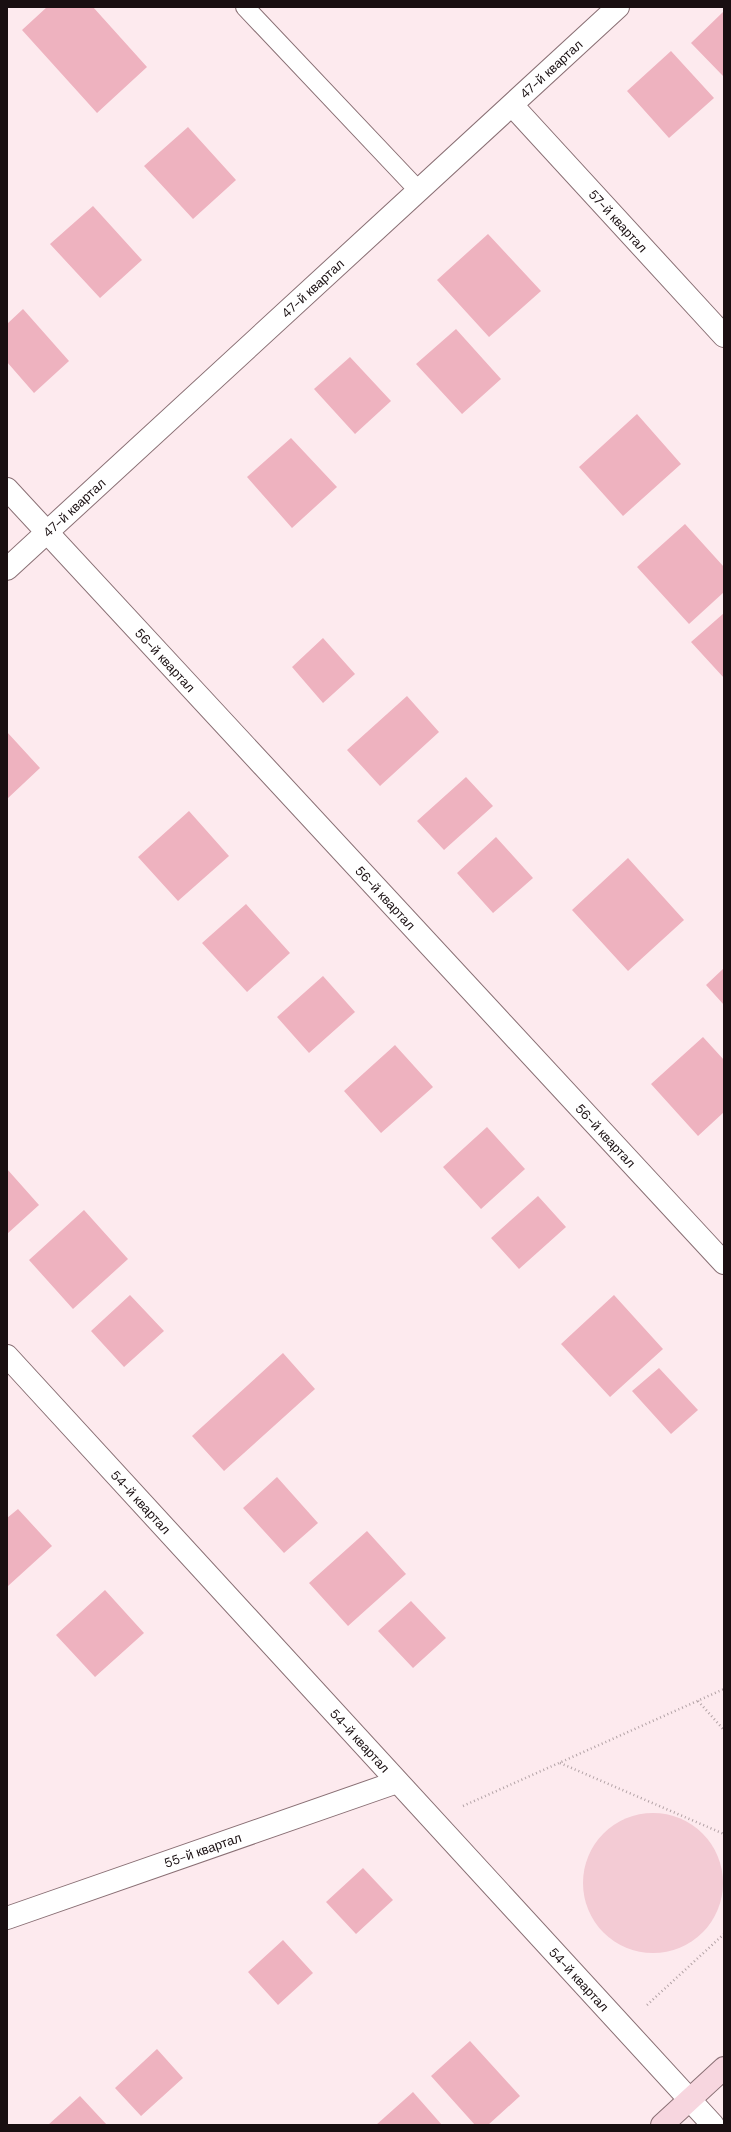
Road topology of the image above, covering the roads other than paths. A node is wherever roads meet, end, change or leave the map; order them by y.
1 (245, 7) edge
2 (618, 7) edge
3 (512, 105) junction
4 (419, 191) junction
5 (724, 336) edge
6 (7, 489) edge
7 (47, 533) junction
8 (7, 569) edge
9 (724, 1263) edge
10 (7, 1356) edge
11 (398, 1782) junction
12 (7, 1918) edge
13 (724, 2068) edge
14 (689, 2100) junction
15 (662, 2125) edge
16 (713, 2125) edge

1 - 4 lane
2 - 3 street, 47-й квартал
3 - 4 street, 47-й квартал
3 - 5 street, 57-й квартал
4 - 7 street, 47-й квартал
6 - 7 street, 56-й квартал
7 - 8 street, 47-й квартал
7 - 9 street, 56-й квартал
10 - 11 street, 54-й квартал
11 - 12 street, 55-й квартал
11 - 14 street, 54-й квартал
13 - 14 street
14 - 15 street
14 - 16 street, 54-й квартал

